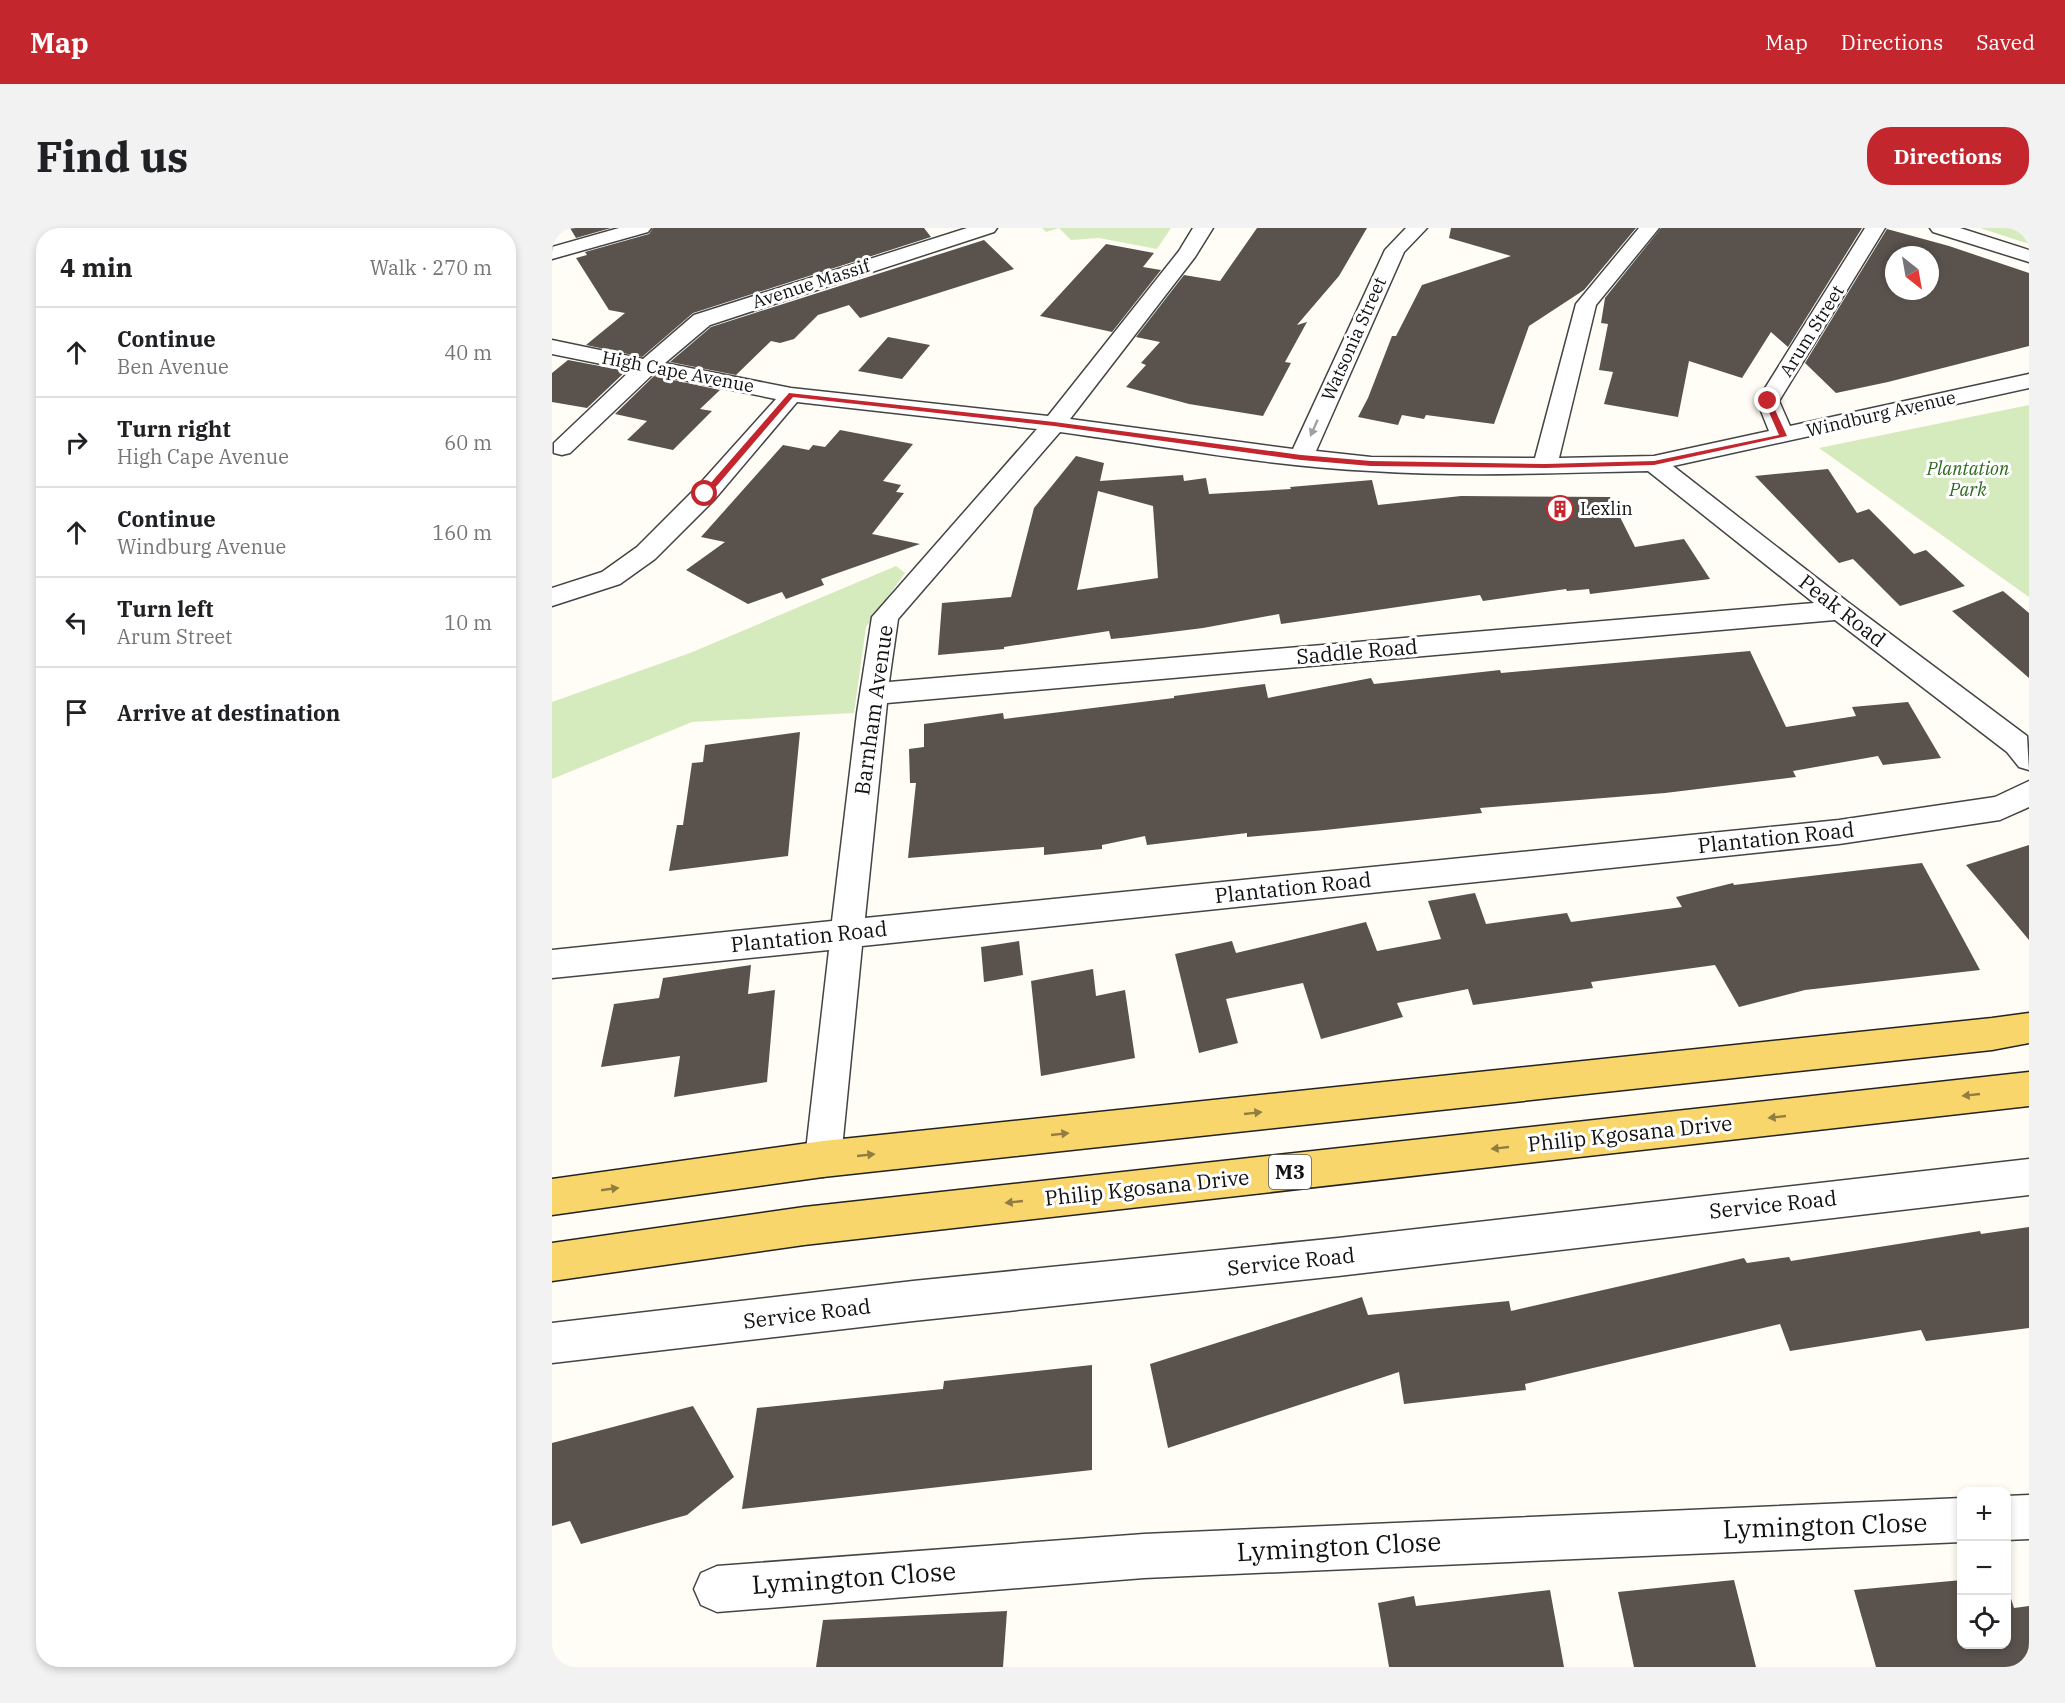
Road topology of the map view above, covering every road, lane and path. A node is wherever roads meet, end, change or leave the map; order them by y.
1 (640, 228) edge
2 (987, 228) edge
3 (1203, 228) edge
4 (1417, 228) edge
5 (1649, 228) edge
6 (1875, 228) edge
7 (1940, 228) edge
8 (552, 253) edge
9 (2029, 256) edge
10 (552, 347) edge
11 (649, 365) junction
12 (2029, 381) edge
13 (792, 395) junction
14 (1054, 424) junction
15 (1783, 436) junction
16 (562, 448) dead end
17 (1301, 458) junction
18 (1654, 463) junction
19 (1545, 466) junction
20 (552, 597) edge
21 (1840, 610) junction
22 (874, 694) junction
23 (2029, 759) edge
24 (2029, 793) edge
25 (847, 934) junction
26 (552, 964) edge
27 (2029, 1028) edge
28 (2029, 1089) edge
29 (823, 1160) junction
30 (2029, 1177) edge
31 (552, 1197) edge
32 (552, 1262) edge
33 (552, 1343) edge
34 (2029, 1517) edge
35 (2011, 1518) edge
36 (1957, 1520) edge
37 (717, 1589) dead end

1 - 8 street
2 - 11 street, Avenue Massif
3 - 14 street, Barnham Avenue
4 -> 17 street, Watsonia Street
5 - 19 street
6 - 15 street, Arum Street
7 - 9 street
10 - 11 street, High Cape Avenue
11 - 13 street, High Cape Avenue
11 - 16 street, Avenue Massif
12 - 15 street, Windburg Avenue
13 - 14 street, High Cape Avenue
13 - 20 street
14 - 17 street, Windburg Avenue
14 - 22 street, Barnham Avenue
15 - 18 street, Windburg Avenue
17 - 19 street, Windburg Avenue
18 - 19 street, Windburg Avenue
18 - 21 street, Peak Road
21 - 22 street, Saddle Road
21 - 23 street, Peak Road
22 - 25 street, Barnham Avenue
24 - 25 street, Plantation Road
25 - 26 street, Plantation Road
25 - 29 street, Barnham Avenue
29 -> 27 main road
28 -> 32 main road, Philip Kgosana Drive / M3
31 -> 29 main road
30 - 33 street, Service Road
34 - 35 street
36 - 37 street, Lymington Close

